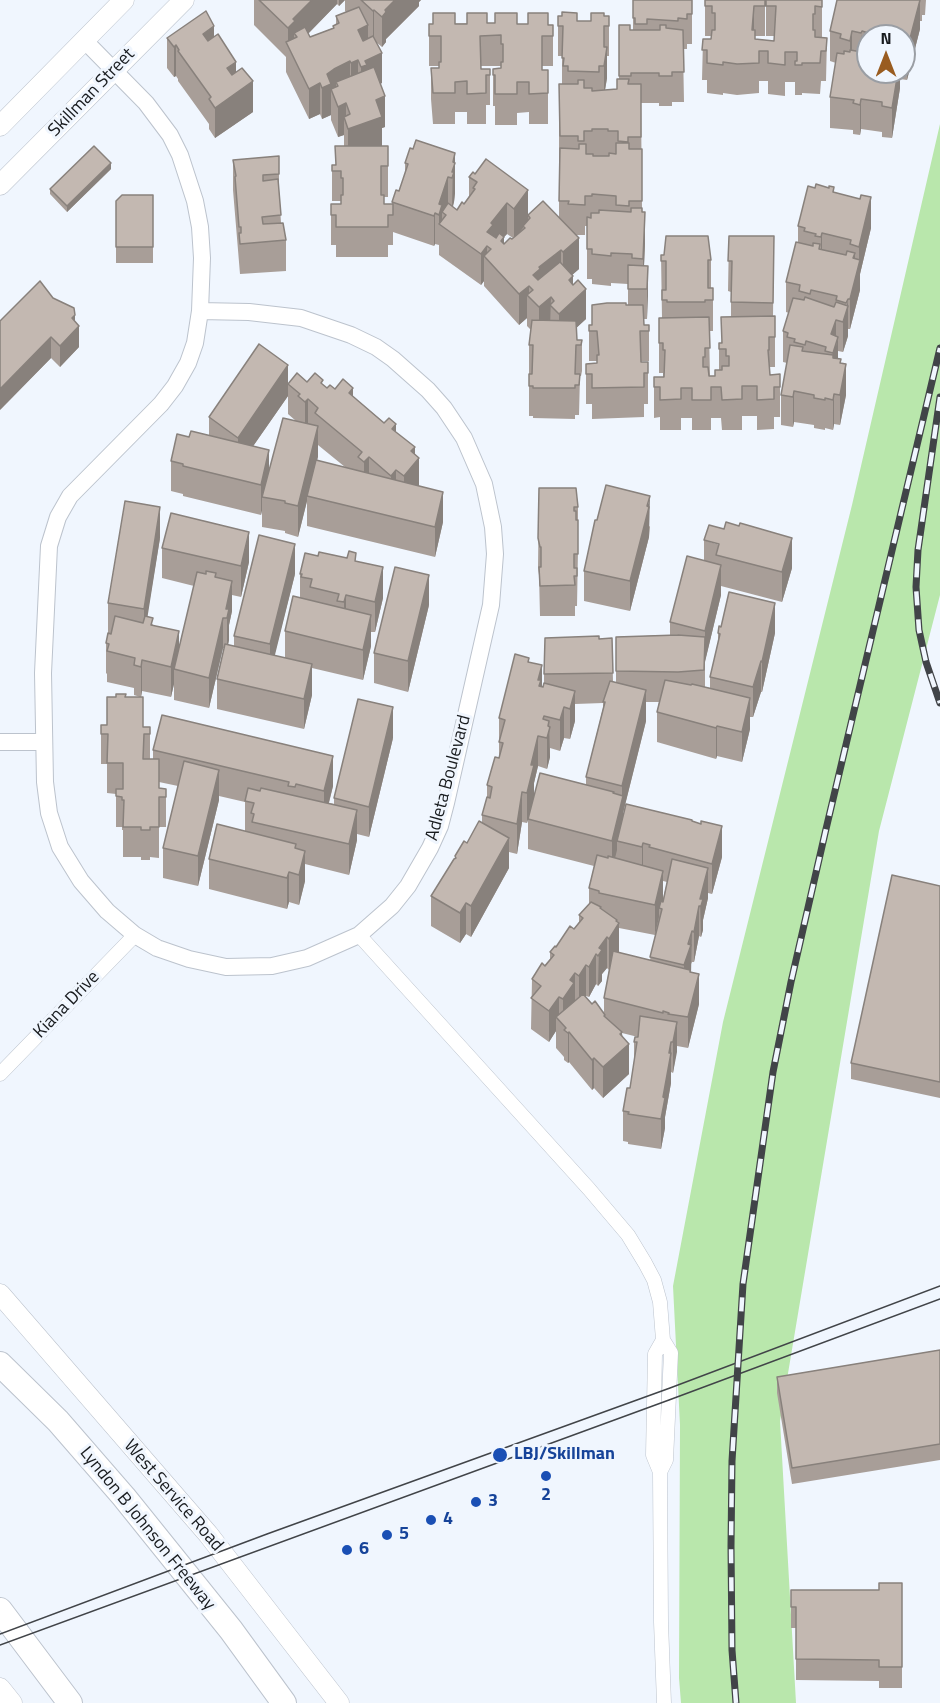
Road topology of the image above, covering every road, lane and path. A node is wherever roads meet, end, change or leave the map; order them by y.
1 (124, 0) edge
2 (184, 0) edge
3 (84, 40) junction
4 (114, 69) junction
5 (0, 126) edge
6 (0, 185) edge
7 (200, 311) junction
8 (0, 742) edge
9 (44, 742) junction
10 (135, 935) junction
11 (359, 935) junction
12 (0, 1074) edge
13 (0, 1294) edge
14 (663, 1340) junction
15 (0, 1364) edge
16 (660, 1472) junction
17 (0, 1610) edge
18 (0, 1688) edge
19 (12, 1703) edge
20 (70, 1703) edge
21 (284, 1703) edge
22 (339, 1703) edge
23 (664, 1703) edge

1 - 3 main road
2 - 4 main road, Skillman Street
3 - 4 street, Adleta Boulevard
3 - 5 main road
4 - 6 main road, Skillman Street
4 - 7 street, Adleta Boulevard
7 - 9 street, Adleta Boulevard
7 - 11 street, Adleta Boulevard
8 - 9 street
9 - 10 street, Adleta Boulevard
10 - 11 street, Adleta Boulevard
10 - 12 street, Kiana Drive
11 - 14 street
13 - 22 main road, West Service Road
14 - 16 street
14 - 16 street
15 - 21 highway, Lyndon B Johnson Freeway
16 - 23 street
17 - 20 highway
18 - 19 main road

